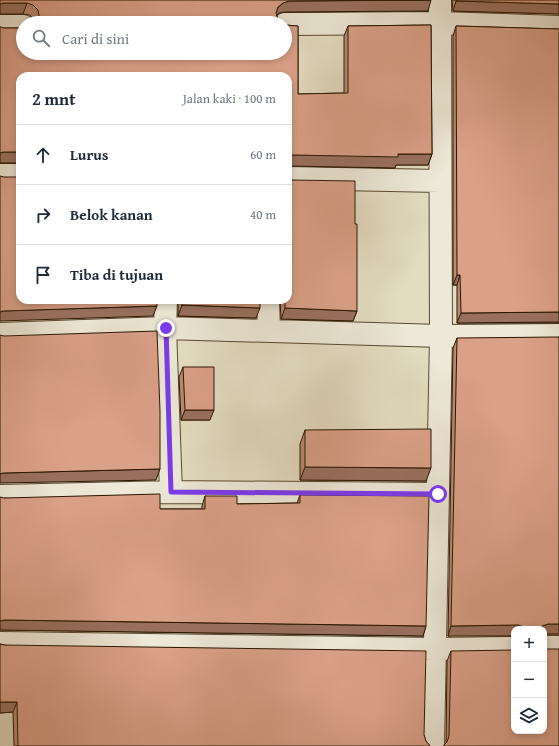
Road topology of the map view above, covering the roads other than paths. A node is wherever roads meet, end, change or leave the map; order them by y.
1 (440, 0) edge
2 (439, 23) junction
3 (292, 24) edge
4 (0, 26) edge
5 (16, 26) edge
6 (559, 27) edge
7 (0, 175) edge
8 (16, 175) edge
9 (292, 178) edge
10 (440, 182) junction
11 (166, 304) edge
12 (268, 304) edge
13 (166, 328) junction
14 (269, 331) junction
15 (0, 334) edge
16 (559, 335) edge
17 (441, 336) junction
18 (171, 492) junction
19 (438, 494) junction
20 (0, 496) edge
21 (0, 643) edge
22 (547, 647) edge
23 (559, 647) edge
24 (511, 648) edge
25 (435, 649) junction
26 (433, 746) edge

1 - 2 street
2 - 3 street
2 - 6 street
2 - 10 street
4 - 5 street
7 - 8 street
9 - 10 street
10 - 17 street
11 - 13 street
12 - 14 street
13 - 14 street
13 - 15 street
13 - 18 street
14 - 17 street
16 - 17 street
17 - 19 street
18 - 19 street
18 - 20 street
19 - 25 street
21 - 25 street
22 - 23 street
24 - 25 street
25 - 26 street

